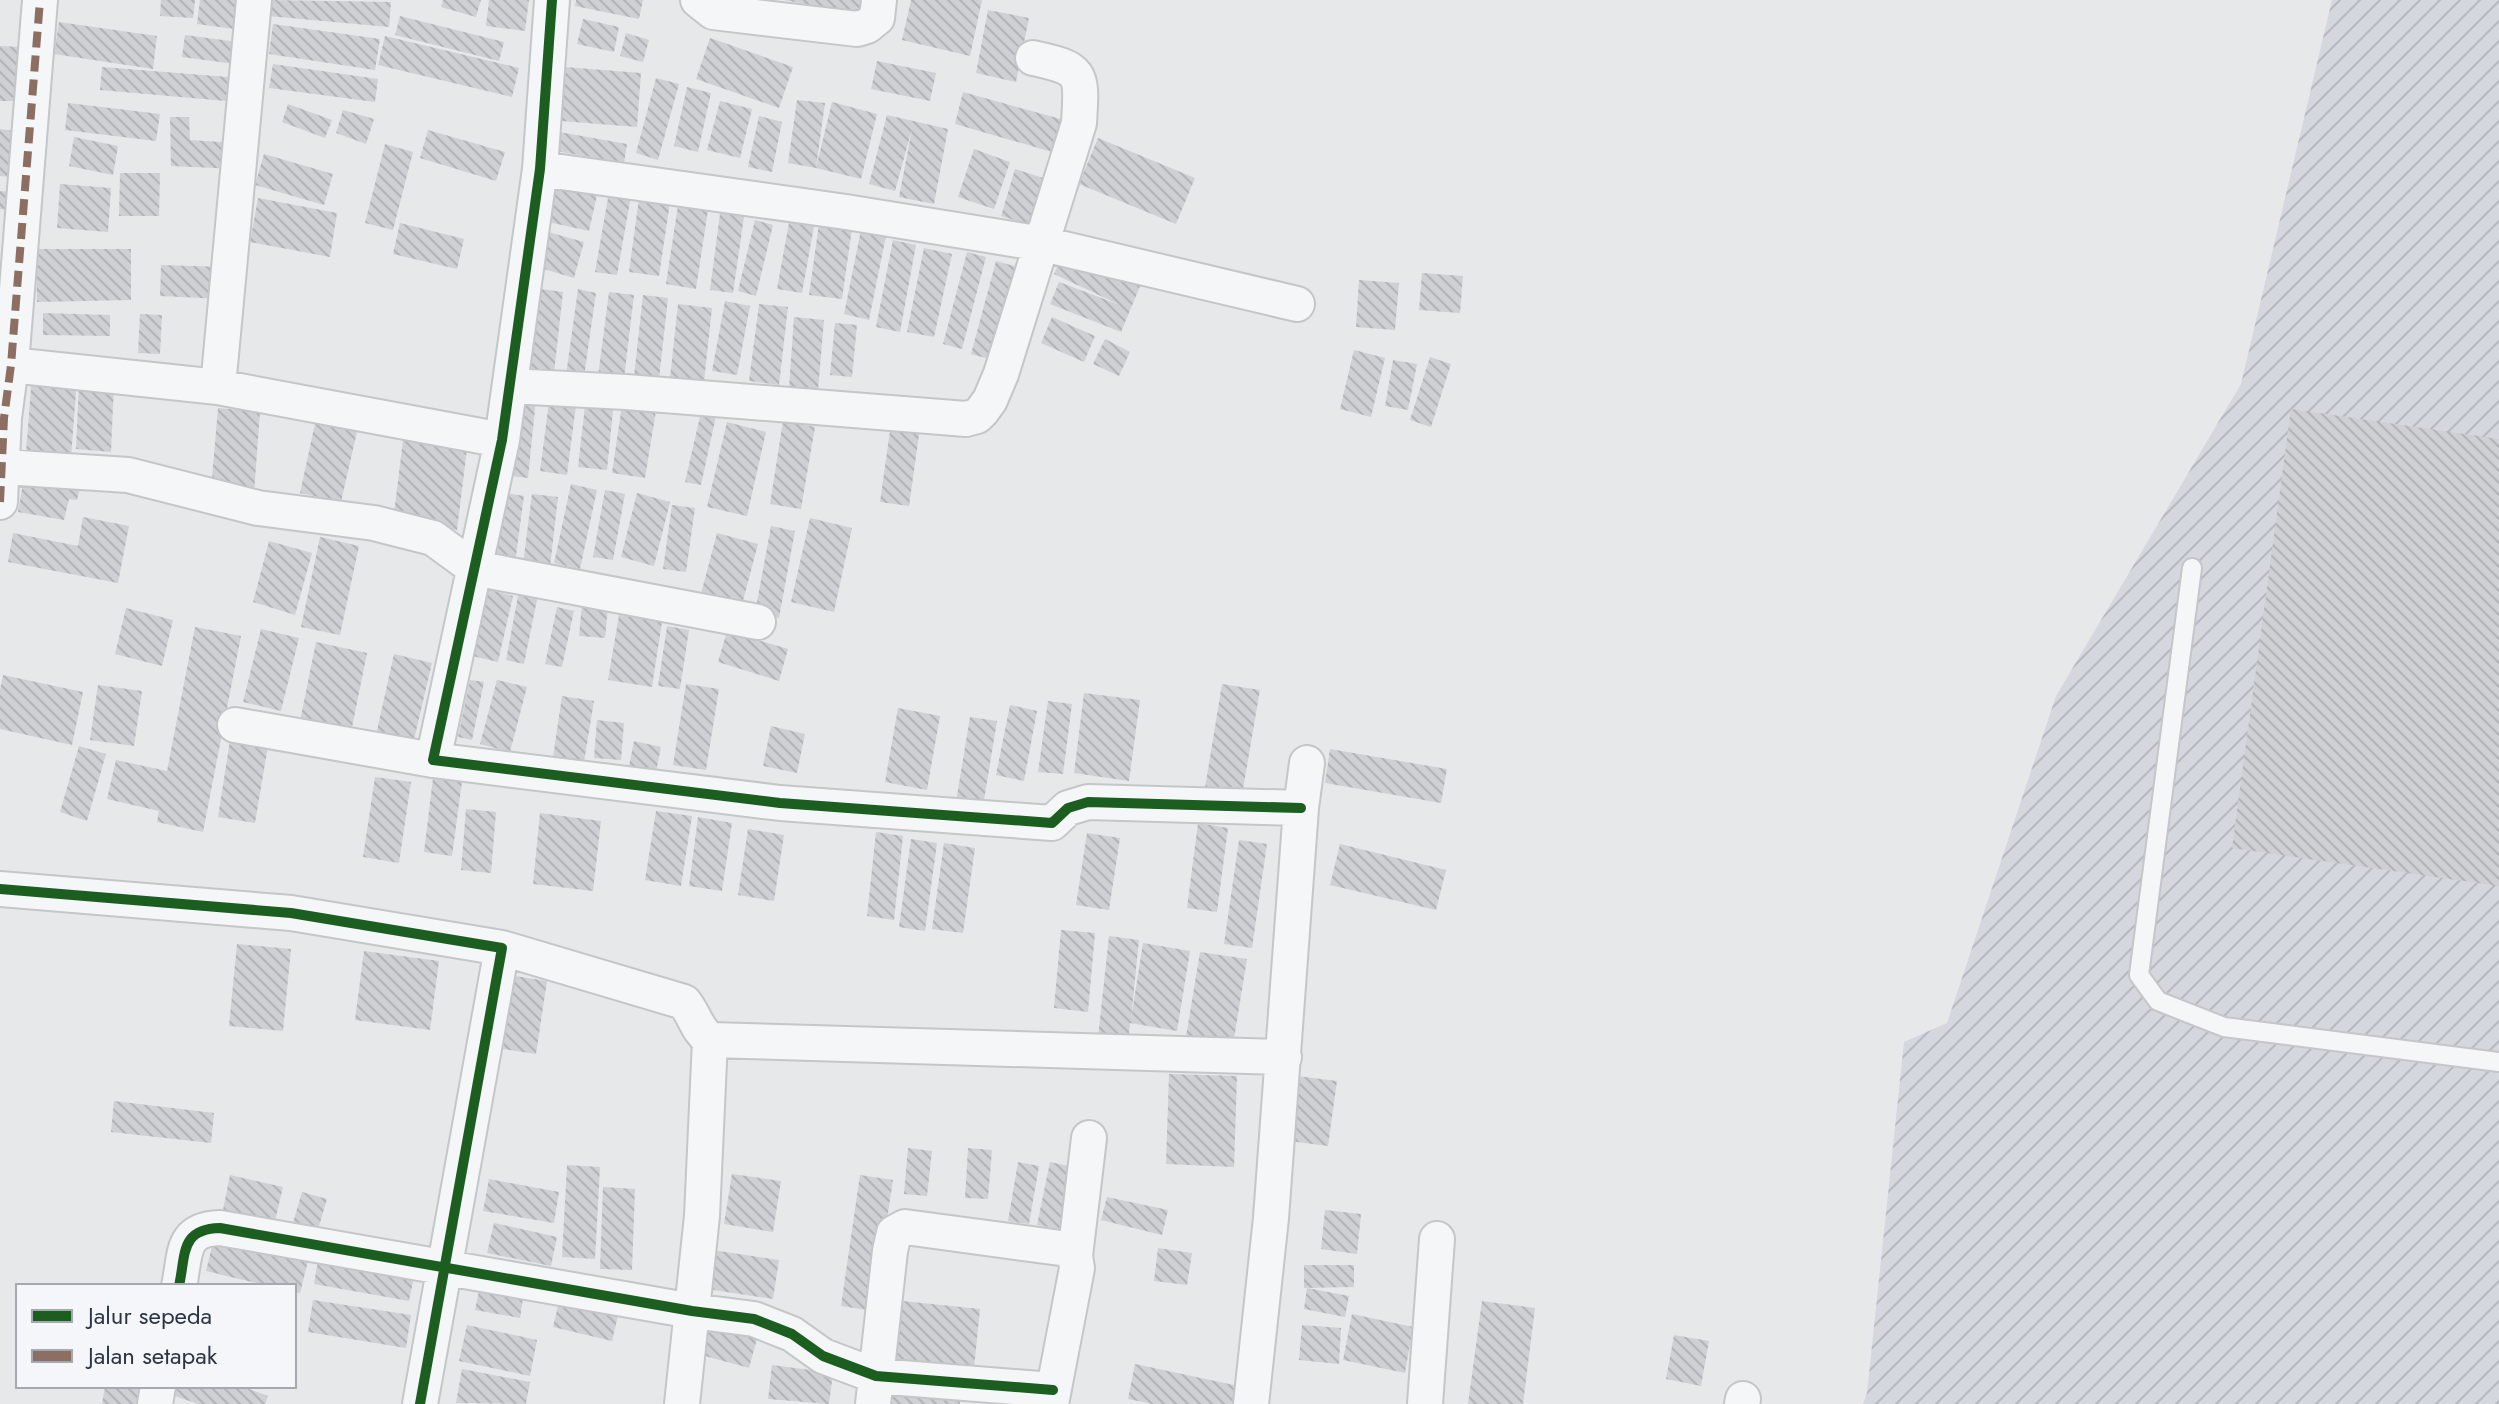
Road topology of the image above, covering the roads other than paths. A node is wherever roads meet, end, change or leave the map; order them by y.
1 (40, 0) edge
2 (254, 0) edge
3 (552, 0) edge
4 (698, 0) edge
5 (879, 0) edge
6 (1033, 58) dead end
7 (540, 169) junction
8 (1043, 244) junction
9 (1297, 304) dead end
10 (11, 365) junction
11 (510, 386) junction
12 (218, 387) junction
13 (2, 418) edge
14 (502, 440) junction
15 (4, 467) junction
16 (0, 502) edge
17 (474, 568) junction
18 (2192, 568) dead end
19 (758, 622) dead end
20 (235, 725) dead end
21 (433, 760) junction
22 (1307, 763) dead end
23 (1301, 808) junction
24 (0, 889) edge
25 (502, 948) junction
26 (710, 1040) junction
27 (1284, 1057) junction
28 (2499, 1062) edge
29 (1089, 1138) dead end
30 (1437, 1239) dead end
31 (1075, 1256) junction
32 (443, 1268) junction
33 (179, 1284) edge
34 (692, 1311) junction
35 (874, 1390) edge
36 (1052, 1397) edge
37 (420, 1404) edge
38 (682, 1404) edge
39 (1251, 1404) edge
40 (1425, 1404) edge

1 - 10 street
2 - 12 street
3 - 7 street
4 - 5 street
6 - 8 street
7 - 8 street
7 - 11 street
8 - 9 street
8 - 11 street
10 - 12 street
10 - 13 street
11 - 14 street
12 - 14 street
13 - 15 street
14 - 17 street
15 - 16 street
15 - 17 street
17 - 19 street
17 - 21 street
18 - 28 lane
20 - 21 street
21 - 23 street
22 - 23 street
23 - 27 street
24 - 25 street
25 - 26 street
25 - 32 street
26 - 27 street
26 - 34 street
27 - 39 street
29 - 31 street
30 - 40 street
31 - 35 street
31 - 36 street
32 - 33 street
32 - 34 street
32 - 37 street
34 - 35 street
34 - 38 street
35 - 36 street

